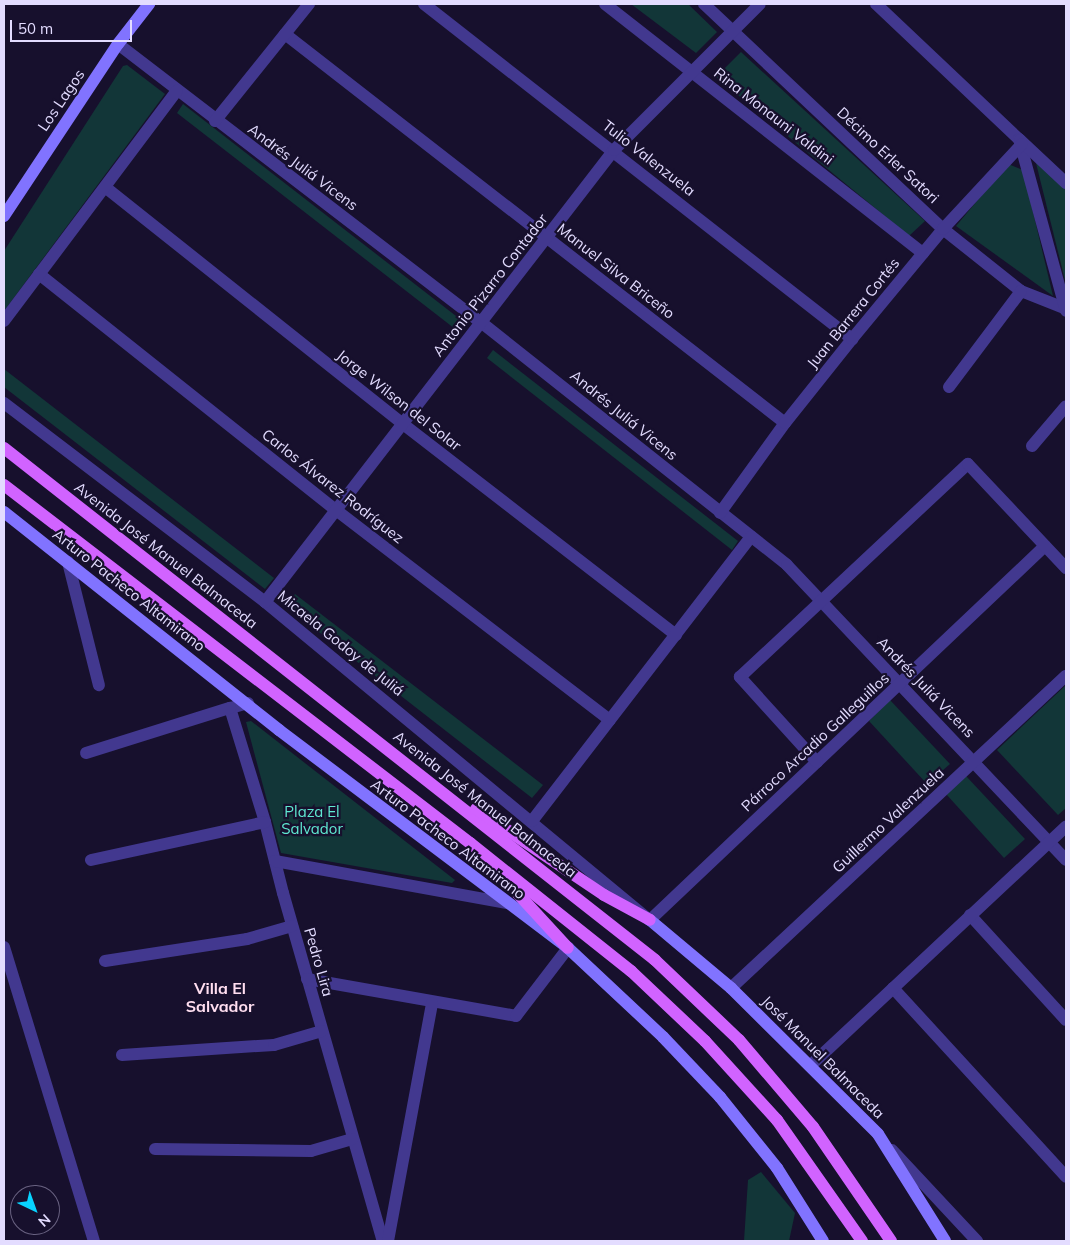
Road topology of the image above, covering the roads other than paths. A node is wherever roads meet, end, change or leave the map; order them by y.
1 (149, 4) edge
2 (309, 4) edge
3 (424, 4) edge
4 (605, 4) edge
5 (704, 4) edge
6 (760, 4) edge
7 (876, 4) edge
8 (733, 31) junction
9 (285, 34) junction
10 (118, 44) junction
11 (692, 72) junction
12 (177, 91) junction
13 (215, 121) junction
14 (1021, 142) junction
15 (614, 150) junction
16 (1066, 183) edge
17 (105, 187) junction
18 (4, 216) edge
19 (943, 229) junction
20 (547, 238) junction
21 (923, 253) junction
22 (39, 274) junction
23 (1022, 291) junction
24 (1065, 310) edge
25 (4, 321) edge
26 (482, 323) junction
27 (852, 339) junction
28 (949, 387) dead end
29 (4, 403) edge
30 (1066, 406) edge
31 (785, 423) junction
32 (403, 424) junction
33 (1032, 446) dead end
34 (4, 448) edge
35 (4, 485) edge
36 (336, 510) junction
37 (4, 512) edge
38 (720, 513) junction
39 (752, 537) junction
40 (1045, 546) junction
41 (68, 562) junction
42 (1066, 568) edge
43 (821, 601) junction
44 (265, 602) junction
45 (676, 635) junction
46 (1066, 676) edge
47 (901, 683) junction
48 (100, 685) dead end
49 (248, 703) junction
50 (230, 708) junction
51 (610, 720) junction
52 (86, 753) dead end
53 (974, 761) junction
54 (817, 762) junction
55 (444, 791) junction
56 (532, 821) junction
57 (265, 822) junction
58 (1066, 826) edge
59 (1049, 842) junction
60 (470, 843) junction
61 (92, 860) dead end
62 (1066, 860) edge
63 (275, 861) junction
64 (506, 903) junction
65 (970, 915) junction
66 (650, 920) junction
67 (292, 926) junction
68 (4, 947) edge
69 (568, 948) junction
70 (106, 961) dead end
71 (307, 979) junction
72 (731, 988) junction
73 (893, 988) junction
74 (432, 1003) junction
75 (1066, 1020) edge
76 (322, 1031) junction
77 (122, 1055) dead end
78 (811, 1065) junction
79 (878, 1134) junction
80 (352, 1139) junction
81 (156, 1150) dead end
82 (1066, 1177) edge
83 (94, 1241) edge
84 (383, 1241) edge
85 (388, 1241) edge
86 (823, 1241) edge
87 (862, 1241) edge
88 (891, 1241) edge
89 (945, 1241) edge
90 (977, 1241) edge

1 - 10 street, Los Lagos
2 - 9 street
3 - 15 street, Tulio Valenzuela
4 - 11 street, Rina Monauni Valdini
5 - 8 street, Décimo Erler Satori
6 - 8 street, Antonio Pizarro Contador
7 - 14 street
8 - 11 street, Antonio Pizarro Contador
8 - 19 street, Décimo Erler Satori
9 - 13 street
9 - 20 street, Manuel Silva Briceño
10 - 12 street, Andrés Juliá Vicens
10 - 18 street, Los Lagos
11 - 15 street, Antonio Pizarro Contador
11 - 21 street, Rina Monauni Valdini
12 - 13 street, Andrés Juliá Vicens
12 - 17 street
13 - 26 street, Andrés Juliá Vicens
14 - 16 street
14 - 19 street, Juan Barrera Cortés
14 - 24 street
15 - 20 street, Antonio Pizarro Contador
15 - 27 street, Tulio Valenzuela
17 - 22 street
17 - 32 street, Jorge Wilson del Solar
19 - 21 street, Juan Barrera Cortés
19 - 23 street, Décimo Erler Satori
20 - 26 street, Antonio Pizarro Contador
20 - 31 street, Manuel Silva Briceño
21 - 27 street, Juan Barrera Cortés
22 - 25 street
22 - 36 street, Carlos Álvarez Rodríguez
23 - 24 street, Décimo Erler Satori
23 - 28 street
26 - 32 street, Antonio Pizarro Contador
26 - 38 street, Andrés Juliá Vicens
27 - 31 street, Juan Barrera Cortés
29 - 44 street, Micaela Godoy de Juliá
30 - 33 street
31 - 38 street, Juan Barrera Cortés
32 - 36 street, Antonio Pizarro Contador
32 - 45 street, Jorge Wilson del Solar
34 - 55 main road, Avenida José Manuel Balmaceda
35 - 60 main road
36 - 44 street, Antonio Pizarro Contador
36 - 51 street, Carlos Álvarez Rodríguez
37 - 41 street, Arturo Pacheco Altamirano
38 - 39 street, Andrés Juliá Vicens
39 - 43 street, Andrés Juliá Vicens
39 - 45 street
40 - 42 street
40 - 43 street
40 - 47 street, Párroco Arcadio Galleguillos
41 - 48 street
41 - 49 street, Arturo Pacheco Altamirano
43 - 47 street, Andrés Juliá Vicens
43 - 54 street
44 - 56 street, Micaela Godoy de Juliá
45 - 51 street
46 - 53 street, Guillermo Valenzuela
47 - 53 street, Andrés Juliá Vicens
47 - 54 street, Párroco Arcadio Galleguillos
49 - 50 street
49 - 64 street, Arturo Pacheco Altamirano
50 - 52 street
50 - 57 street, Pedro Lira
51 - 56 street
53 - 59 street, Andrés Juliá Vicens
53 - 72 street, Guillermo Valenzuela
54 - 66 street, Párroco Arcadio Galleguillos
55 - 66 main road
55 - 88 main road, Avenida José Manuel Balmaceda
56 - 66 street, Micaela Godoy de Juliá
57 - 61 street
57 - 63 street, Pedro Lira
58 - 59 street
59 - 62 street, Andrés Juliá Vicens
59 - 65 street
60 - 69 main road
60 - 87 main road
63 - 64 street
63 - 67 street, Pedro Lira
64 - 69 street, Arturo Pacheco Altamirano
65 - 73 street
65 - 75 street
66 - 72 street, José Manuel Balmaceda
67 - 70 street
67 - 71 street, Pedro Lira
68 - 83 street
69 - 74 street
69 - 86 street, Arturo Pacheco Altamirano
71 - 74 street
71 - 76 street, Pedro Lira
72 - 78 street, José Manuel Balmaceda
73 - 78 street
73 - 82 street
74 - 85 street
76 - 77 street
76 - 80 street, Pedro Lira
78 - 79 street, José Manuel Balmaceda
79 - 89 street, José Manuel Balmaceda
79 - 90 street
80 - 81 street
80 - 84 street, Pedro Lira

